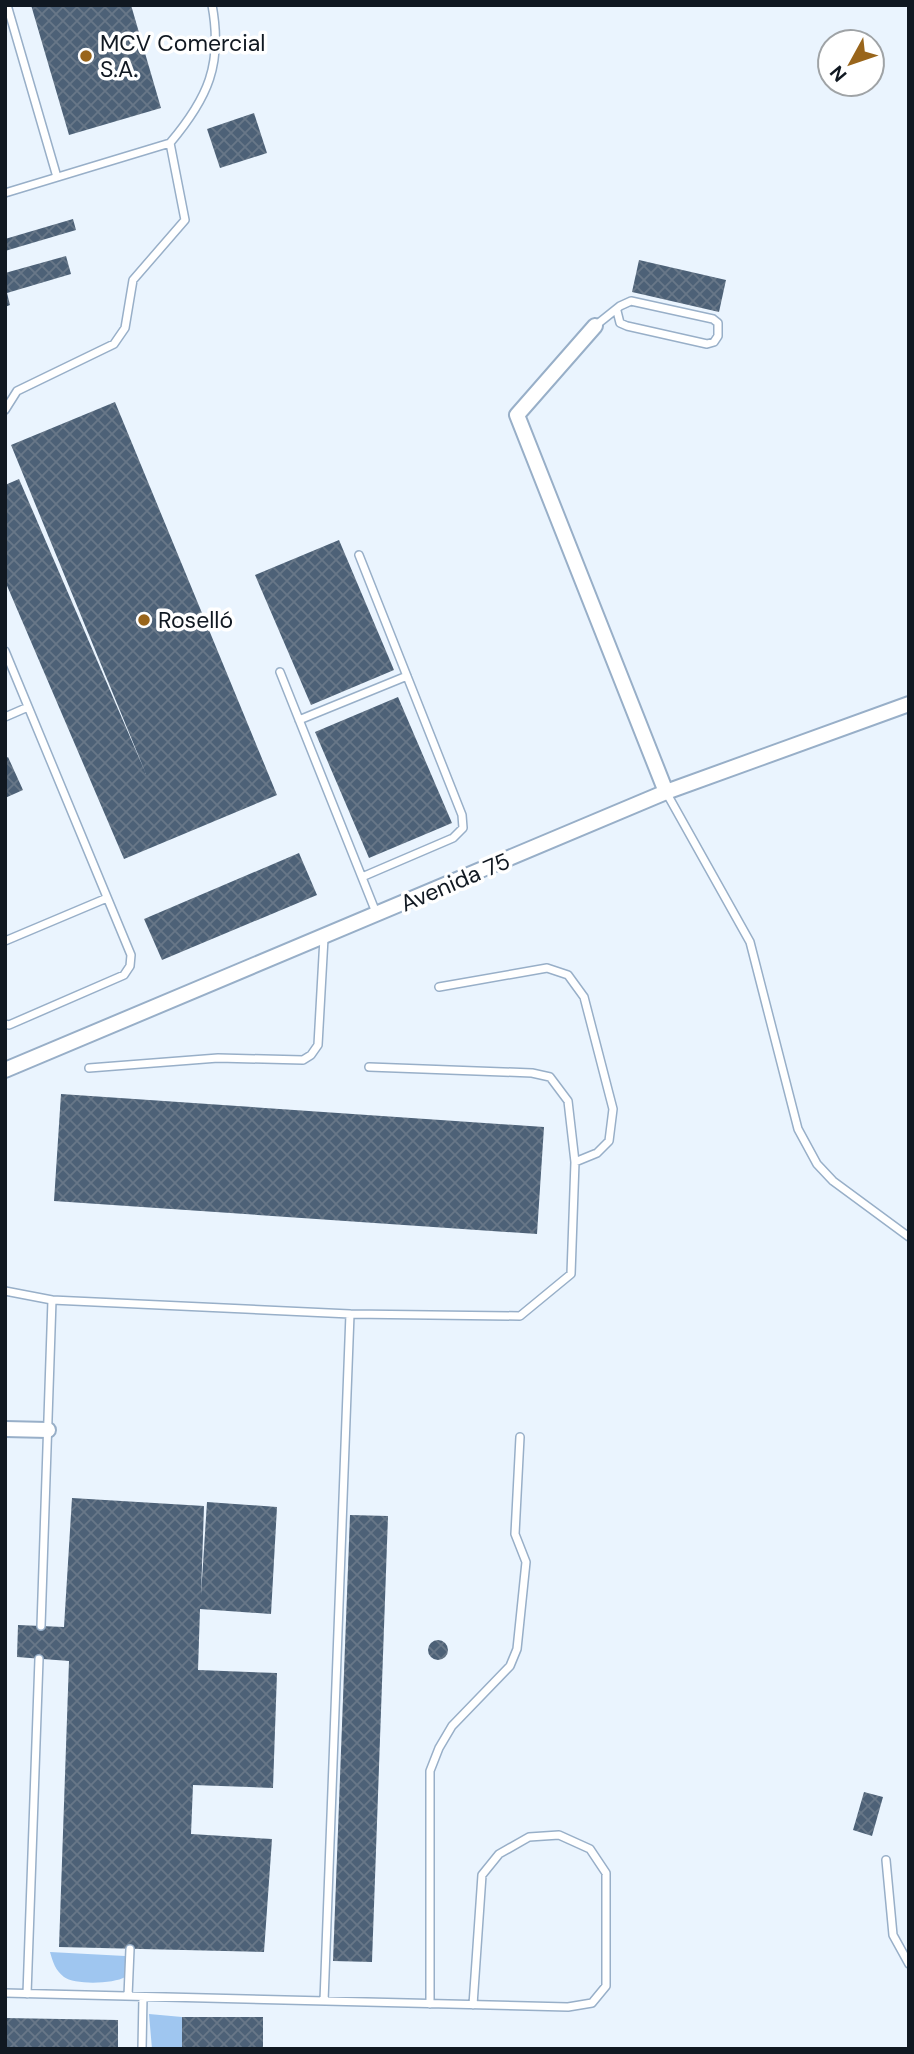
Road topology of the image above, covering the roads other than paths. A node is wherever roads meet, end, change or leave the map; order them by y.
1 (7, 5) edge
2 (212, 5) edge
3 (170, 143) junction
4 (57, 177) junction
5 (5, 192) edge
6 (617, 311) junction
7 (595, 326) joint
8 (5, 410) edge
9 (359, 555) dead end
10 (5, 651) edge
11 (280, 672) dead end
12 (407, 676) junction
13 (909, 704) edge
14 (29, 707) junction
15 (5, 717) edge
16 (299, 720) junction
17 (666, 792) junction
18 (362, 877) junction
19 (107, 898) junction
20 (377, 915) junction
21 (324, 938) junction
22 (5, 941) edge
23 (439, 987) dead end
24 (5, 1024) edge
25 (369, 1067) dead end
26 (89, 1068) dead end
27 (5, 1070) edge
28 (575, 1162) junction
29 (909, 1237) edge
30 (5, 1291) edge
31 (52, 1300) junction
32 (350, 1314) junction
33 (5, 1429) edge
34 (48, 1430) junction
35 (520, 1437) dead end
36 (41, 1626) dead end
37 (39, 1658) dead end
38 (886, 1860) dead end
39 (130, 1949) dead end
40 (909, 1964) edge
41 (5, 1993) edge
42 (27, 1994) junction
43 (128, 1996) junction
44 (143, 1997) junction
45 (324, 2001) junction
46 (430, 2004) junction
47 (473, 2005) junction
48 (142, 2049) edge

1 - 4 lane
2 - 3 lane
3 - 4 lane
3 - 8 lane
4 - 5 lane
6 - 6 lane
6 - 7 lane
7 - 17 street
9 - 12 lane
10 - 14 lane
11 - 16 lane
12 - 16 lane
12 - 18 lane
13 - 17 street, Avenida 75
14 - 15 lane
14 - 19 lane
16 - 18 lane
17 - 20 street, Avenida 75
17 - 29 lane
18 - 20 lane
19 - 22 lane
19 - 24 lane
20 - 21 street, Avenida 75
21 - 26 lane
21 - 27 street, Avenida 75
23 - 28 lane
25 - 28 lane
28 - 32 lane
30 - 31 lane
31 - 32 lane
31 - 34 lane
32 - 45 lane
33 - 34 street
34 - 36 lane
35 - 46 lane
37 - 42 lane
38 - 40 lane
39 - 43 lane
41 - 42 lane
42 - 43 lane
43 - 44 lane
44 - 45 lane
44 - 48 lane
45 - 46 lane
46 - 47 lane
47 - 47 lane

